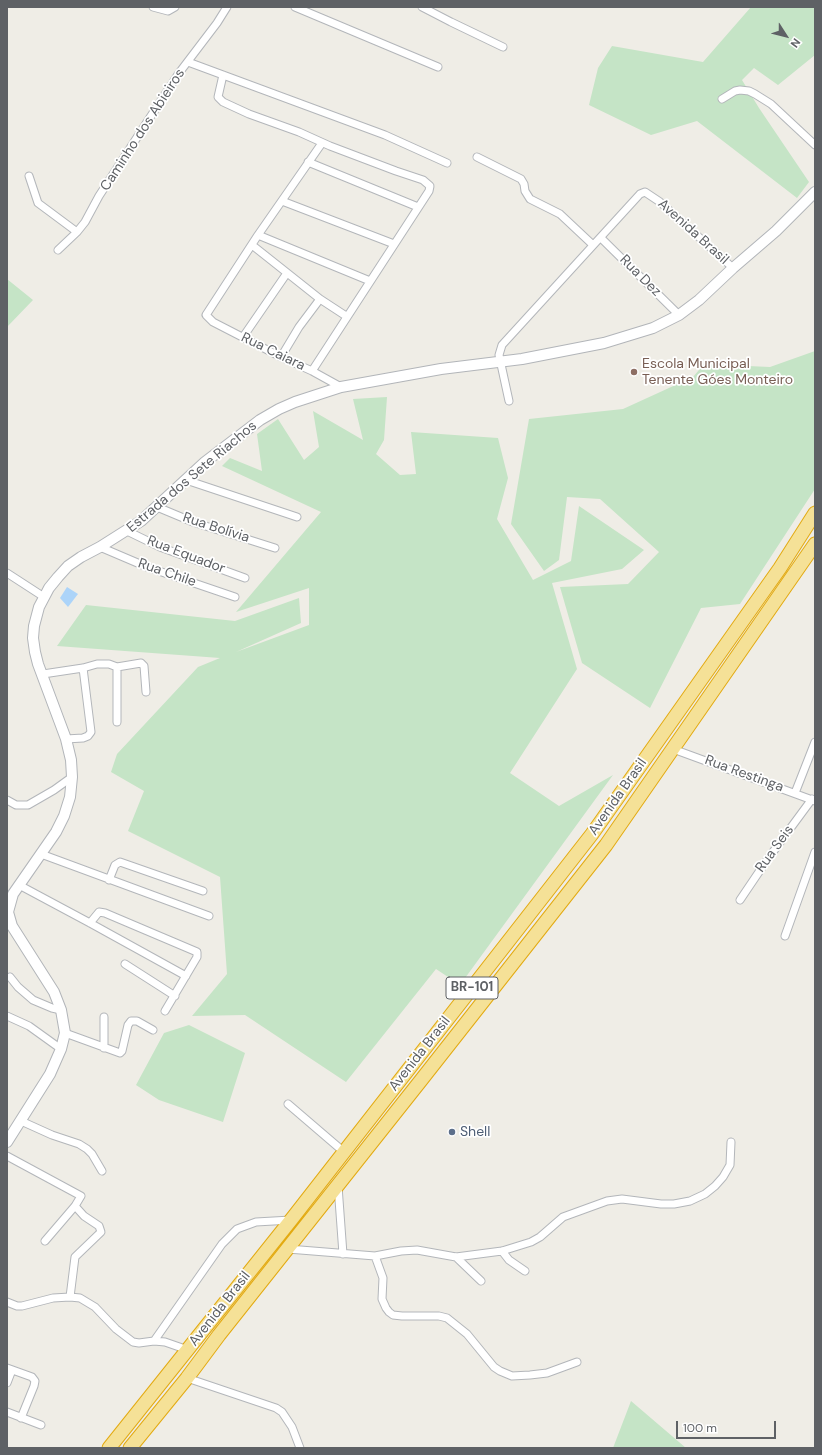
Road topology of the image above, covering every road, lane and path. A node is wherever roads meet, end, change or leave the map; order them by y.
1 (153, 7) edge
2 (175, 7) edge
3 (227, 7) edge
4 (295, 7) edge
5 (422, 7) edge
6 (503, 47) dead end
7 (188, 62) junction
8 (438, 66) dead end
9 (223, 74) junction
10 (722, 99) dead end
11 (322, 143) junction
12 (815, 144) edge
13 (477, 157) dead end
14 (308, 162) junction
15 (447, 163) dead end
16 (29, 176) dead end
17 (815, 192) edge
18 (282, 201) junction
19 (418, 207) junction
20 (77, 232) junction
21 (258, 235) junction
22 (601, 238) junction
23 (394, 244) junction
24 (252, 245) junction
25 (593, 246) junction
26 (58, 250) dead end
27 (733, 268) junction
28 (287, 273) junction
29 (370, 281) junction
30 (320, 299) junction
31 (679, 315) junction
32 (346, 316) junction
33 (243, 337) junction
34 (281, 357) junction
35 (500, 361) junction
36 (312, 371) junction
37 (341, 387) junction
38 (509, 401) dead end
39 (186, 480) junction
40 (157, 507) junction
41 (815, 513) edge
42 (296, 517) dead end
43 (127, 531) junction
44 (815, 544) edge
45 (100, 548) junction
46 (275, 548) dead end
47 (7, 573) edge
48 (245, 578) dead end
49 (44, 597) junction
50 (235, 597) dead end
51 (117, 667) junction
52 (83, 668) junction
53 (43, 674) junction
54 (146, 692) dead end
55 (117, 722) dead end
56 (66, 739) junction
57 (815, 742) edge
58 (673, 749) junction
59 (814, 751) edge
60 (72, 777) junction
61 (795, 793) junction
62 (7, 800) edge
63 (814, 800) edge
64 (815, 852) edge
65 (41, 854) junction
66 (109, 880) junction
67 (18, 885) junction
68 (203, 892) dead end
69 (10, 894) edge
70 (740, 900) dead end
71 (209, 916) dead end
72 (90, 922) junction
73 (785, 936) dead end
74 (125, 964) dead end
75 (186, 976) junction
76 (10, 977) dead end
77 (175, 996) junction
78 (61, 1010) junction
79 (165, 1011) dead end
80 (7, 1016) edge
81 (104, 1017) dead end
82 (153, 1030) dead end
83 (65, 1033) junction
84 (104, 1048) junction
85 (61, 1049) junction
86 (288, 1104) dead end
87 (21, 1120) junction
88 (7, 1142) edge
89 (732, 1142) dead end
90 (344, 1152) junction
91 (7, 1156) edge
92 (102, 1171) dead end
93 (338, 1186) junction
94 (75, 1206) junction
95 (291, 1220) junction
96 (45, 1241) dead end
97 (288, 1248) junction
98 (502, 1251) junction
99 (343, 1254) junction
100 (375, 1256) junction
101 (456, 1257) junction
102 (525, 1271) dead end
103 (481, 1281) dead end
104 (70, 1297) junction
105 (7, 1302) edge
106 (154, 1341) junction
107 (188, 1350) junction
108 (578, 1362) dead end
109 (10, 1369) edge
110 (187, 1378) junction
111 (7, 1383) edge
112 (7, 1412) edge
113 (21, 1418) junction
114 (41, 1425) dead end
115 (109, 1448) edge
116 (130, 1448) edge
117 (300, 1448) edge

1 - 2 street
3 - 7 street, Caminho dos Abieiros
4 - 8 street
5 - 6 street
7 - 9 street
7 - 20 street, Caminho dos Abieiros
9 - 11 street
9 - 15 street
10 - 12 street
11 - 14 street
11 - 19 street
13 - 25 street
14 - 18 street
14 - 19 street
16 - 20 street
17 - 27 street, Estrada dos Sete Riachos
18 - 21 street
18 - 23 street
19 - 23 street
20 - 26 street, Caminho dos Abieiros
21 - 24 street
21 - 29 street
22 - 25 street
22 - 27 street, Avenida Brasil
22 - 31 street, Rua Dez
23 - 29 street
24 - 28 street
24 - 33 street, Rua Caiara
25 - 35 street
27 - 31 street, Estrada dos Sete Riachos
28 - 30 street
28 - 33 street
29 - 32 street
30 - 32 street
30 - 34 street
31 - 35 street, Estrada dos Sete Riachos
32 - 36 street
33 - 34 street, Rua Caiara
34 - 36 street, Rua Caiara
35 - 37 street, Estrada dos Sete Riachos
35 - 38 street
36 - 37 street, Rua Caiara
37 - 39 street, Estrada dos Sete Riachos
39 - 40 street, Estrada dos Sete Riachos
39 - 42 street
40 - 43 street, Estrada dos Sete Riachos
40 - 46 street, Rua Bolívia
41 - 90 highway, Avenida Brasil / BR-101
43 - 45 street, Estrada dos Sete Riachos
43 - 48 street, Rua Equador
44 - 58 highway, Avenida Brasil / BR-101
45 - 49 street, Estrada dos Sete Riachos
45 - 50 street, Rua Chile
47 - 49 street
49 - 53 street, Estrada dos Sete Riachos
51 - 52 street
51 - 54 street
51 - 55 street
52 - 53 street
52 - 56 street
53 - 56 street, Estrada dos Sete Riachos
56 - 60 street, Estrada dos Sete Riachos
57 - 59 street
58 - 61 street, Rua Restinga
58 - 93 highway, Avenida Brasil / BR-101
59 - 61 street
60 - 62 street
60 - 65 street, Estrada dos Sete Riachos
61 - 63 street, Rua Restinga
63 - 70 street, Rua Seis
64 - 73 street
65 - 66 street
65 - 67 street, Estrada dos Sete Riachos
66 - 68 street
66 - 71 street
67 - 69 street, Estrada dos Sete Riachos
67 - 72 street
69 - 78 street, Estrada dos Sete Riachos
72 - 75 street
72 - 75 street
74 - 77 street
75 - 77 street
76 - 78 street
77 - 79 street
78 - 83 street, Estrada dos Sete Riachos
80 - 85 street
81 - 84 street
82 - 84 street
83 - 84 street
83 - 85 street, Estrada dos Sete Riachos
85 - 87 street, Estrada dos Sete Riachos
86 - 90 street
87 - 88 street, Estrada dos Sete Riachos
87 - 92 street
89 - 98 street
90 - 95 highway, Avenida Brasil / BR-101
91 - 94 street
93 - 97 highway, Avenida Brasil / BR-101
93 - 99 street
94 - 96 street
94 - 104 street
95 - 106 street
95 - 107 highway, Avenida Brasil / BR-101
97 - 99 street
97 - 110 highway, Avenida Brasil / BR-101
98 - 101 street
98 - 102 street
99 - 100 street
100 - 101 street
100 - 108 street
101 - 103 street
104 - 105 street
104 - 106 street
106 - 107 street
107 - 115 highway, Avenida Brasil / BR-101
109 - 111 street
109 - 113 street
110 - 116 highway, Avenida Brasil / BR-101
110 - 117 street
112 - 113 street
113 - 114 street

